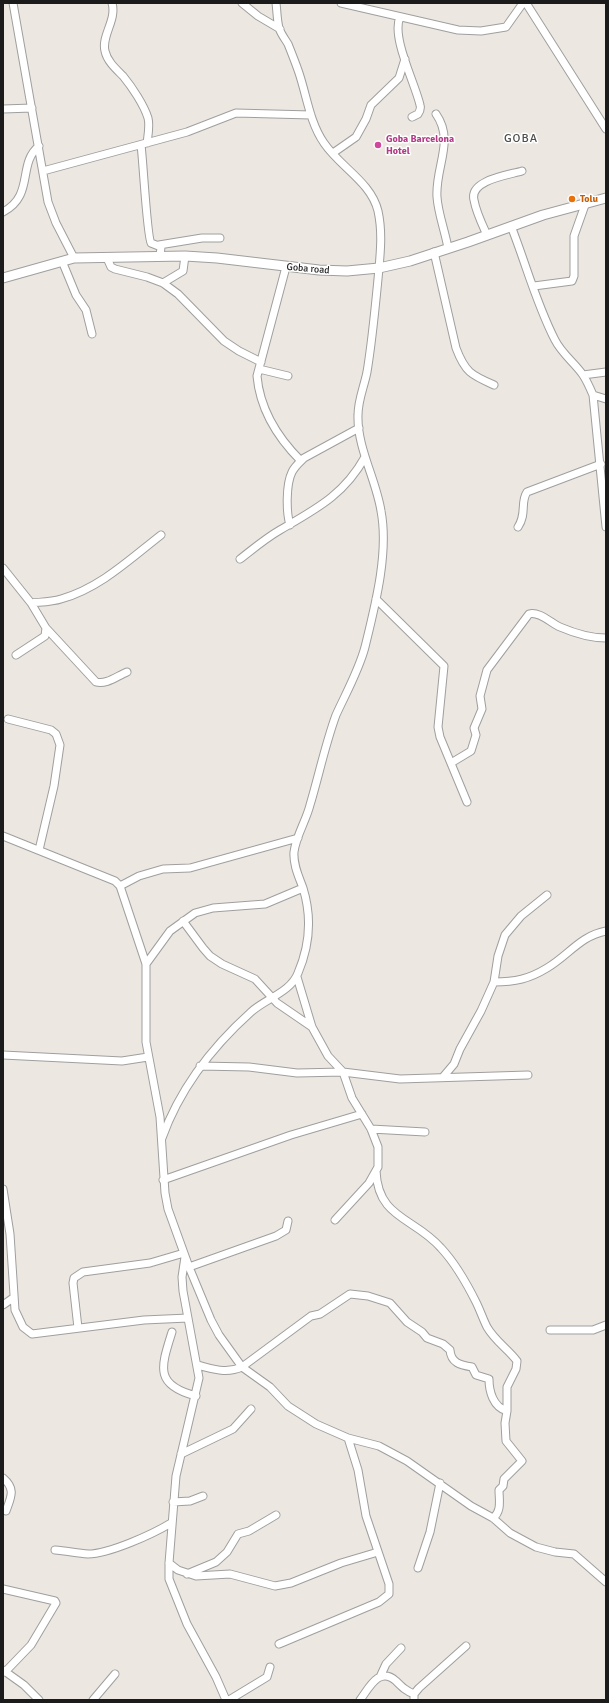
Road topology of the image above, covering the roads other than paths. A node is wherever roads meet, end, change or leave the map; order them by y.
1 (13, 3) edge
2 (112, 3) edge
3 (242, 3) edge
4 (276, 3) edge
5 (341, 3) edge
6 (524, 3) edge
7 (400, 17) junction
8 (280, 29) junction
9 (405, 59) junction
10 (32, 108) junction
11 (3, 109) edge
12 (436, 114) dead end
13 (311, 115) junction
14 (412, 117) dead end
15 (606, 130) edge
16 (144, 144) junction
17 (39, 146) junction
18 (333, 153) junction
19 (43, 171) junction
20 (522, 171) dead end
21 (606, 198) edge
22 (585, 204) junction
23 (3, 212) edge
24 (511, 226) junction
25 (487, 235) junction
26 (220, 238) dead end
27 (160, 245) junction
28 (448, 248) junction
29 (434, 252) junction
30 (160, 256) junction
31 (185, 256) junction
32 (74, 258) junction
33 (107, 258) junction
34 (62, 261) junction
35 (286, 267) junction
36 (379, 268) junction
37 (3, 278) edge
38 (163, 283) junction
39 (534, 286) junction
40 (92, 334) dead end
41 (260, 365) junction
42 (606, 372) edge
43 (583, 375) junction
44 (288, 376) dead end
45 (494, 385) dead end
46 (593, 395) junction
47 (606, 399) edge
48 (359, 428) junction
49 (365, 457) junction
50 (301, 460) junction
51 (601, 464) junction
52 (290, 525) junction
53 (518, 527) dead end
54 (606, 527) edge
55 (161, 535) dead end
56 (240, 559) dead end
57 (3, 568) edge
58 (376, 599) junction
59 (31, 604) junction
60 (46, 628) junction
61 (606, 638) edge
62 (16, 655) dead end
63 (127, 672) dead end
64 (8, 719) dead end
65 (451, 763) junction
66 (467, 802) dead end
67 (3, 836) edge
68 (298, 838) junction
69 (39, 850) junction
70 (120, 886) junction
71 (303, 888) junction
72 (547, 895) dead end
73 (183, 921) junction
74 (606, 931) edge
75 (146, 964) junction
76 (297, 977) junction
77 (494, 982) junction
78 (273, 997) junction
79 (312, 1027) junction
80 (3, 1055) edge
81 (148, 1057) junction
82 (200, 1066) junction
83 (343, 1072) junction
84 (528, 1075) dead end
85 (443, 1077) junction
86 (362, 1114) junction
87 (371, 1129) junction
88 (425, 1132) dead end
89 (162, 1138) junction
90 (376, 1171) junction
91 (163, 1180) junction
92 (3, 1190) edge
93 (335, 1220) dead end
94 (288, 1221) dead end
95 (185, 1255) junction
96 (189, 1267) junction
97 (13, 1298) junction
98 (3, 1305) edge
99 (188, 1318) junction
100 (606, 1326) edge
101 (78, 1328) junction
102 (550, 1330) dead end
103 (172, 1332) dead end
104 (198, 1365) junction
105 (242, 1367) junction
106 (196, 1396) junction
107 (251, 1408) dead end
108 (507, 1411) junction
109 (348, 1438) junction
110 (181, 1454) junction
111 (3, 1478) edge
112 (440, 1483) junction
113 (203, 1496) dead end
114 (173, 1502) junction
115 (6, 1511) dead end
116 (276, 1515) dead end
117 (493, 1518) junction
118 (171, 1523) junction
119 (55, 1550) dead end
120 (378, 1552) junction
121 (168, 1563) junction
122 (418, 1568) dead end
123 (187, 1574) junction
124 (606, 1582) edge
125 (3, 1589) edge
126 (279, 1644) dead end
127 (466, 1646) dead end
128 (401, 1648) dead end
129 (270, 1667) dead end
130 (4, 1671) edge
131 (115, 1674) dead end
132 (380, 1677) junction
133 (414, 1697) edge
134 (39, 1700) edge
135 (93, 1700) edge
136 (226, 1700) edge
137 (229, 1700) edge
138 (360, 1700) edge

1 - 10 street
2 - 16 street
3 - 8 street
4 - 8 street
5 - 7 street
6 - 7 street
6 - 15 street
7 - 9 street
8 - 13 street
9 - 14 street
9 - 18 street
10 - 11 street
10 - 17 street
12 - 28 street
13 - 16 street
13 - 18 street
16 - 19 street
16 - 27 street
17 - 19 street
17 - 23 street
18 - 36 street
19 - 32 street
20 - 25 street
21 - 22 street, Goba road
22 - 24 street, Goba road
22 - 39 street
24 - 25 street, Goba road
24 - 39 street
25 - 28 street, Goba road
26 - 27 street
27 - 30 street
28 - 29 street, Goba road
29 - 36 street, Goba road
29 - 45 street
30 - 31 street, Goba road
30 - 33 street, Goba road
31 - 35 street, Goba road
31 - 38 street
32 - 33 street, Goba road
32 - 34 street, Goba road
33 - 38 street
34 - 37 street, Goba road
34 - 40 street
35 - 36 street, Goba road
35 - 41 street
36 - 48 street
38 - 41 street
39 - 43 street
41 - 44 street
41 - 50 street
42 - 43 street
43 - 46 street
46 - 47 street
46 - 51 street
48 - 49 street
48 - 50 street
49 - 52 street
49 - 58 street
50 - 52 street
51 - 53 street
51 - 54 street
52 - 56 street
55 - 59 street
57 - 59 street
58 - 65 street
58 - 68 street
59 - 60 street
60 - 62 street
60 - 63 street
61 - 65 street
64 - 69 street
65 - 66 street
67 - 69 street
68 - 70 street
68 - 71 street
69 - 70 street
70 - 75 street
71 - 73 street
71 - 76 street
72 - 77 street
73 - 75 street
73 - 78 street
74 - 77 street
75 - 81 street
76 - 78 street
76 - 79 street
77 - 85 street
78 - 79 street
78 - 82 street
79 - 83 street
80 - 81 street
81 - 89 street
82 - 83 street
82 - 89 street
83 - 85 street
83 - 86 street
84 - 85 street
86 - 87 street
86 - 91 street
87 - 88 street
87 - 90 street
89 - 91 street
90 - 93 street
90 - 108 street
91 - 95 street
92 - 97 street
94 - 96 street
95 - 96 street
95 - 99 street
95 - 101 street
96 - 105 street
97 - 98 street
97 - 101 street
99 - 101 street
99 - 104 street
100 - 102 street
103 - 106 street
104 - 105 street
104 - 106 street
105 - 108 street
105 - 109 street
106 - 110 street
107 - 110 street
108 - 117 street
109 - 112 street
109 - 120 street
110 - 114 street
111 - 115 street
112 - 117 street
112 - 122 street
113 - 114 street
114 - 118 street
116 - 123 street
117 - 124 street
118 - 119 street
118 - 121 street
120 - 123 street
120 - 126 street
121 - 123 street
121 - 136 street
125 - 130 street
127 - 133 street
128 - 132 street
129 - 137 street
130 - 134 street
131 - 135 street
132 - 133 street
132 - 138 street

